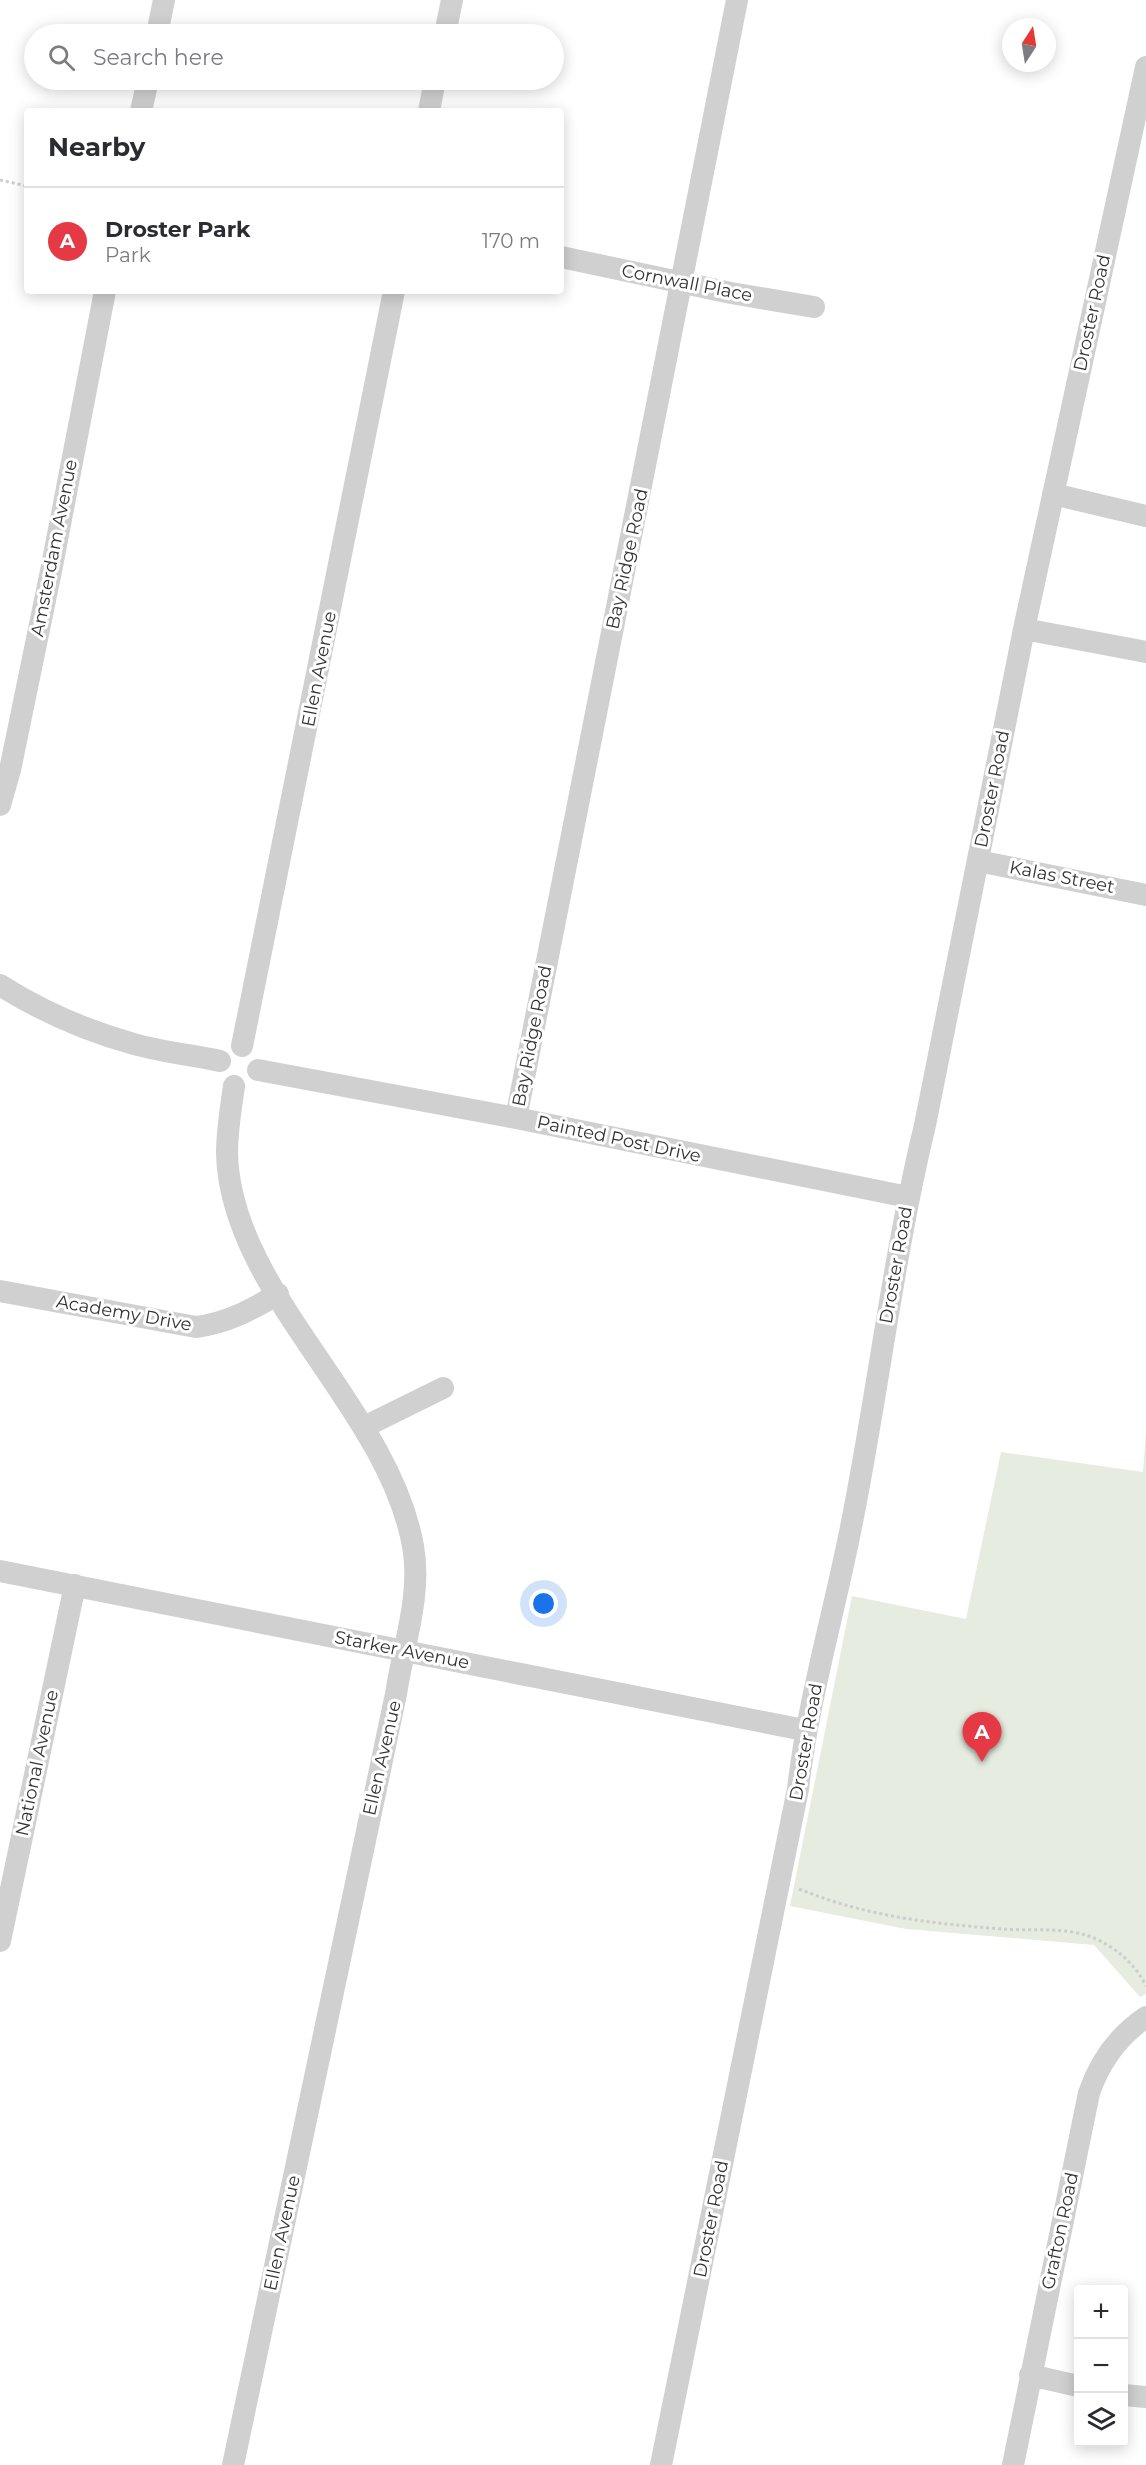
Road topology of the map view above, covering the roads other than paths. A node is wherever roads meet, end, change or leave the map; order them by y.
1 (164, 0) edge
2 (452, 0) edge
3 (737, 0) edge
4 (159, 24) edge
5 (446, 24) edge
6 (1146, 67) edge
7 (146, 90) edge
8 (433, 90) edge
9 (142, 108) edge
10 (430, 108) edge
11 (564, 258) edge
12 (682, 283) junction
13 (104, 294) edge
14 (393, 294) edge
15 (814, 307) dead end
16 (1053, 494) junction
17 (1146, 516) edge
18 (1024, 629) junction
19 (1146, 652) edge
20 (0, 805) edge
21 (978, 861) junction
22 (1146, 895) edge
23 (0, 985) edge
24 (242, 1046) junction
25 (220, 1061) junction
26 (258, 1070) junction
27 (234, 1086) junction
28 (516, 1118) junction
29 (908, 1197) junction
30 (0, 1291) edge
31 (278, 1294) junction
32 (443, 1388) dead end
33 (364, 1427) junction
34 (0, 1571) edge
35 (75, 1585) junction
36 (403, 1650) junction
37 (804, 1730) junction
38 (0, 1941) edge
39 (1146, 2017) edge
40 (1030, 2375) junction
41 (1074, 2385) edge
42 (1128, 2395) edge
43 (1146, 2397) edge
44 (233, 2465) edge
45 (661, 2465) edge
46 (1013, 2465) edge

1 - 4 street
2 - 5 street
3 - 12 street, Bay Ridge Road
6 - 16 street, Droster Road
7 - 9 street
8 - 10 street
11 - 12 street, Cornwall Place
12 - 15 street, Cornwall Place
12 - 28 street, Bay Ridge Road
13 - 20 street, Amsterdam Avenue
14 - 24 street, Ellen Avenue
16 - 17 street
16 - 18 street, Droster Road
18 - 19 street
18 - 21 street, Droster Road
21 - 22 street, Kalas Street
21 - 29 street, Droster Road
23 - 25 street
24 - 25 street
24 - 26 street
25 - 27 street
26 - 27 street
26 - 28 street, Painted Post Drive
27 - 31 street, Ellen Avenue
28 - 29 street, Painted Post Drive
29 - 37 street, Droster Road
30 - 31 street, Academy Drive
31 - 33 street, Ellen Avenue
32 - 33 street
33 - 36 street, Ellen Avenue
34 - 35 street, Starker Avenue
35 - 36 street, Starker Avenue
35 - 38 street, National Avenue
36 - 37 street, Starker Avenue
36 - 44 street, Ellen Avenue
37 - 45 street, Droster Road
39 - 40 street, Grafton Road
40 - 41 street
40 - 46 street, Grafton Road
42 - 43 street

